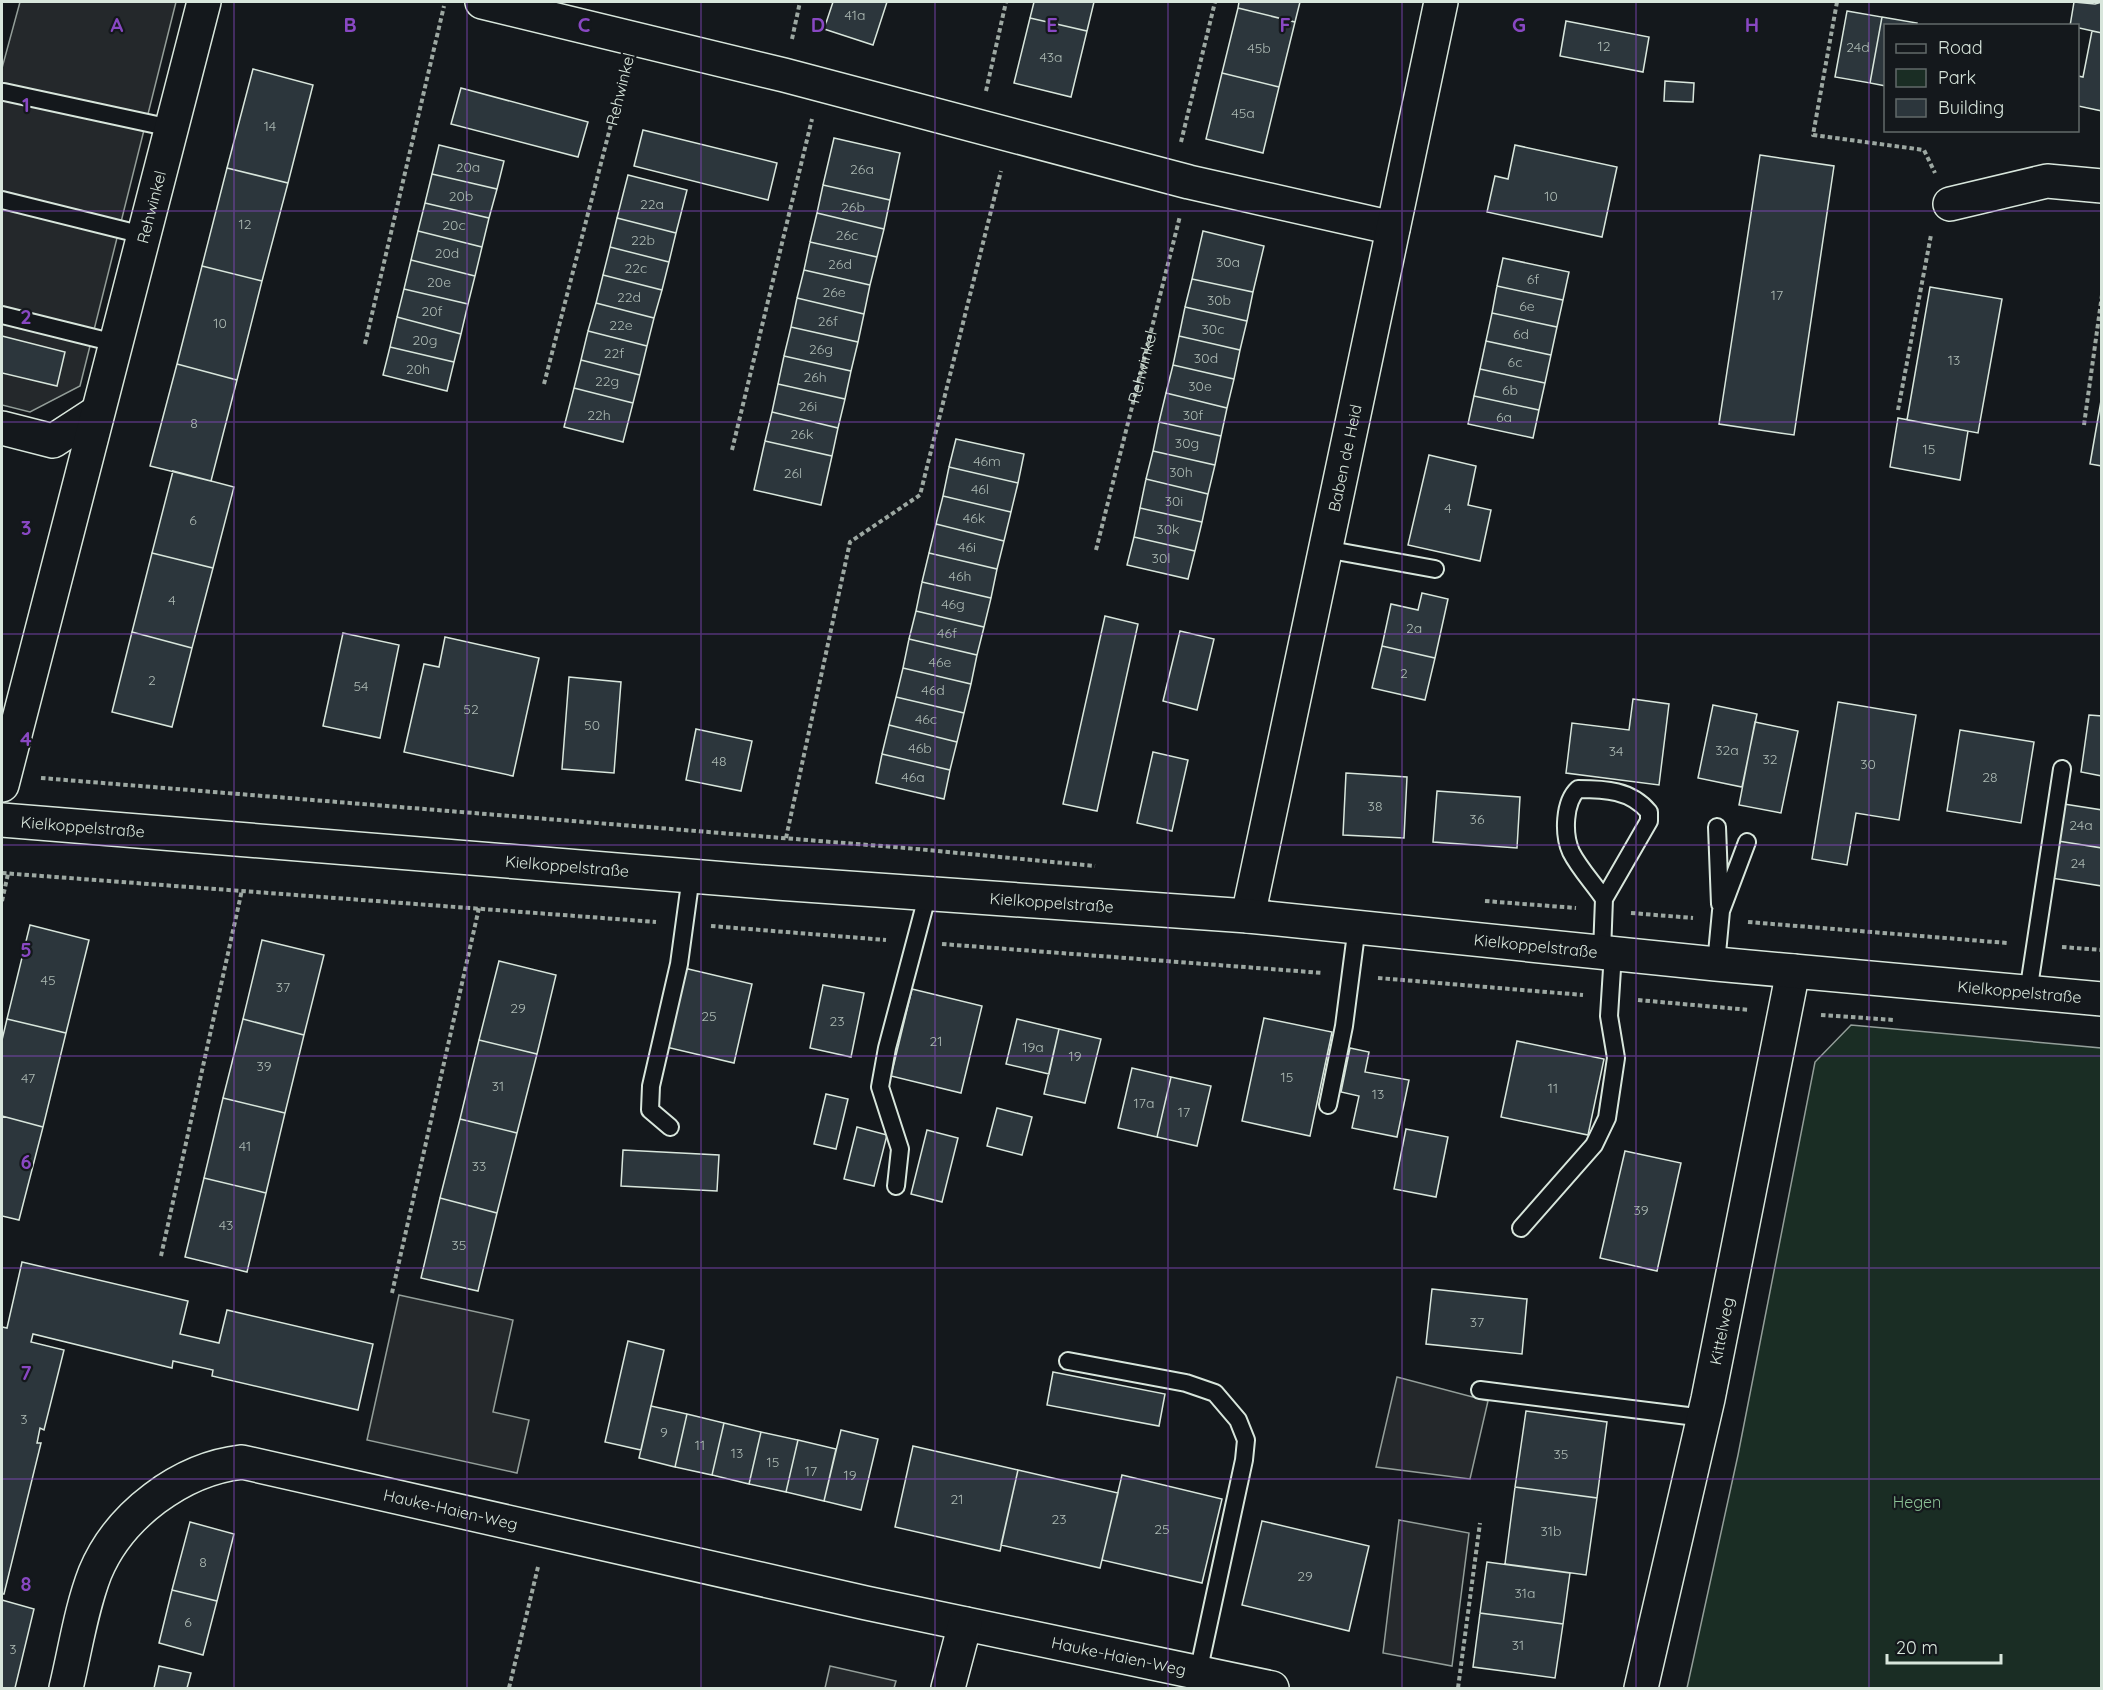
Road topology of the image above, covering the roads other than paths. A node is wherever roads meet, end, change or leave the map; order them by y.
1 (204, 2) edge
2 (482, 2) edge
3 (1441, 2) edge
4 (4, 92) dead end
5 (171, 128) junction
6 (2102, 186) edge
7 (2, 200) edge
8 (1950, 204) road end
9 (1393, 228) junction
10 (143, 235) junction
11 (2, 315) edge
12 (114, 343) junction
13 (96, 413) junction
14 (2, 428) edge
15 (1325, 549) junction
16 (1435, 570) dead end
17 (2062, 769) dead end
18 (2, 785) edge
19 (2, 820) edge
20 (1717, 826) dead end
21 (1747, 842) dead end
22 (691, 876) junction
23 (928, 893) junction
24 (1604, 899) junction
25 (1721, 911) junction
26 (1248, 916) junction
27 (1358, 926) junction
28 (1608, 952) junction
29 (1716, 964) junction
30 (1794, 971) junction
31 (2028, 993) junction
32 (2102, 999) edge
33 (1328, 1104) dead end
34 (670, 1127) dead end
35 (896, 1186) dead end
36 (1521, 1228) dead end
37 (1068, 1361) dead end
38 (1480, 1390) dead end
39 (1704, 1418) junction
40 (965, 1624) junction
41 (1198, 1673) junction
42 (66, 1689) edge
43 (948, 1689) edge
44 (1272, 1689) edge
45 (1641, 1689) edge

1 - 5 street, Rehwinkel
2 - 9 street, Rehwinkel
3 - 9 street, Baben de Heid
4 - 5 lane
5 - 10 street, Rehwinkel
6 - 8 street
7 - 10 lane
9 - 15 street, Baben de Heid
10 - 12 street, Rehwinkel
11 - 12 lane
12 - 13 street, Rehwinkel
13 - 14 street
13 - 18 street, Rehwinkel
15 - 16 lane
15 - 26 street, Baben de Heid
17 - 31 lane
19 - 22 street, Kielkoppelstraße
20 - 25 lane
21 - 25 lane
22 - 23 street, Kielkoppelstraße
22 - 34 lane
23 - 26 street, Kielkoppelstraße
23 - 35 lane
24 - 24 lane
24 - 28 lane
25 - 29 lane
26 - 27 street, Kielkoppelstraße
27 - 28 street, Kielkoppelstraße
27 - 33 lane
28 - 29 street, Kielkoppelstraße
28 - 36 lane
29 - 30 street, Kielkoppelstraße
30 - 31 street, Kielkoppelstraße
30 - 39 street, Kittelweg
31 - 32 street, Kielkoppelstraße
37 - 41 lane
38 - 39 lane
39 - 45 street, Kittelweg
40 - 41 street, Hauke-Haien-Weg
40 - 42 street, Hauke-Haien-Weg
40 - 43 street
41 - 44 street, Hauke-Haien-Weg

